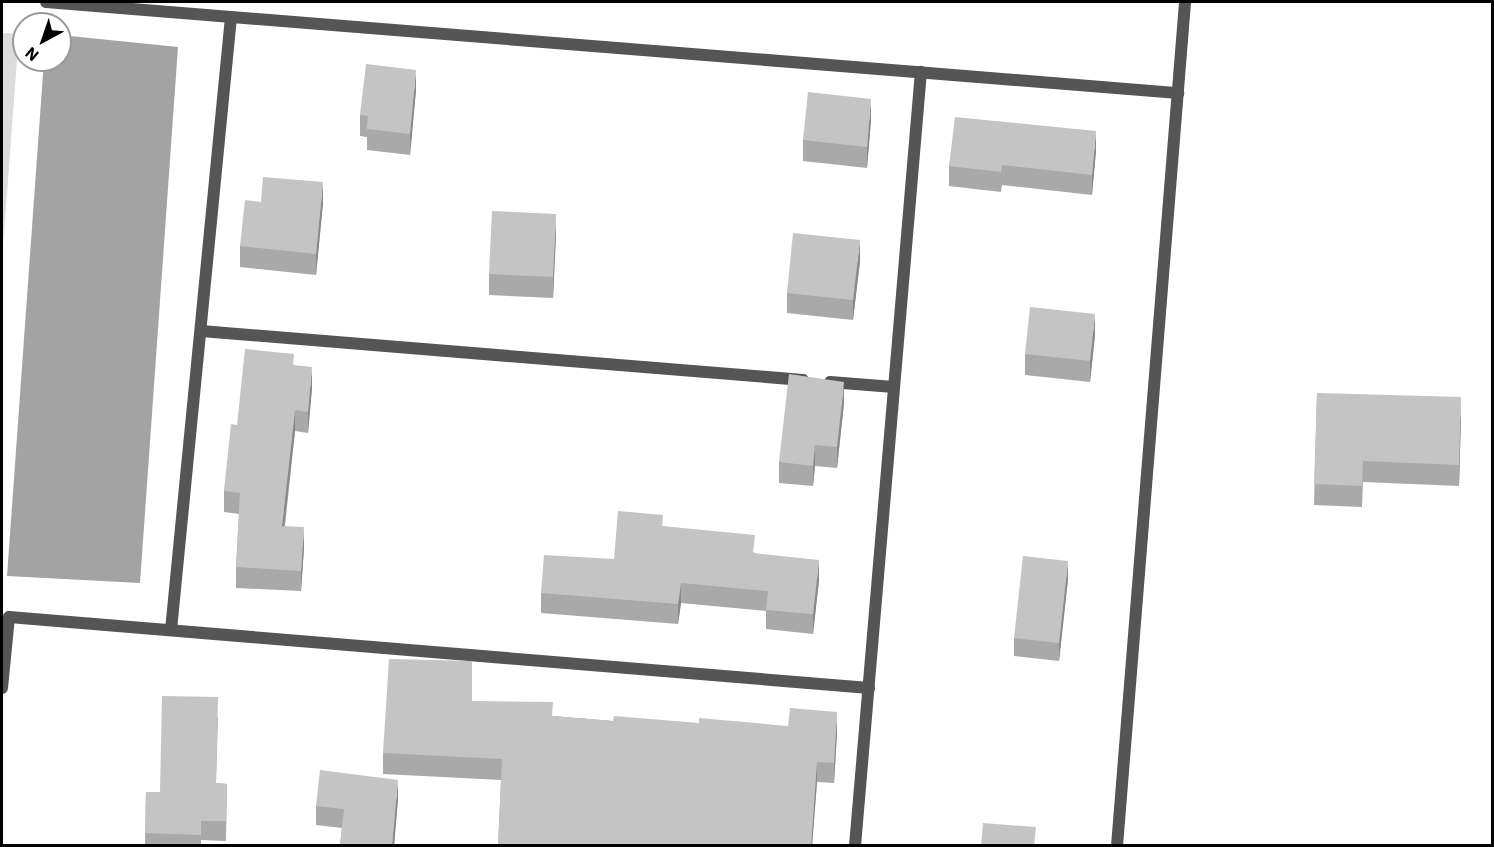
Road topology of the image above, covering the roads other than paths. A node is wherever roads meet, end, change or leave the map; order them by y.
1 (46, 2) edge
2 (1185, 2) edge
3 (231, 17) junction
4 (921, 72) junction
5 (1178, 93) junction
6 (201, 332) junction
7 (894, 387) junction
8 (171, 630) junction
9 (2, 688) edge
10 (869, 688) junction
11 (855, 846) edge
12 (1118, 846) edge

1 - 3 street
2 - 5 street
3 - 4 street
3 - 6 street
4 - 5 street
4 - 7 street
5 - 12 street
6 - 7 street
6 - 8 street
7 - 10 street
8 - 9 street
8 - 10 street
10 - 11 street

